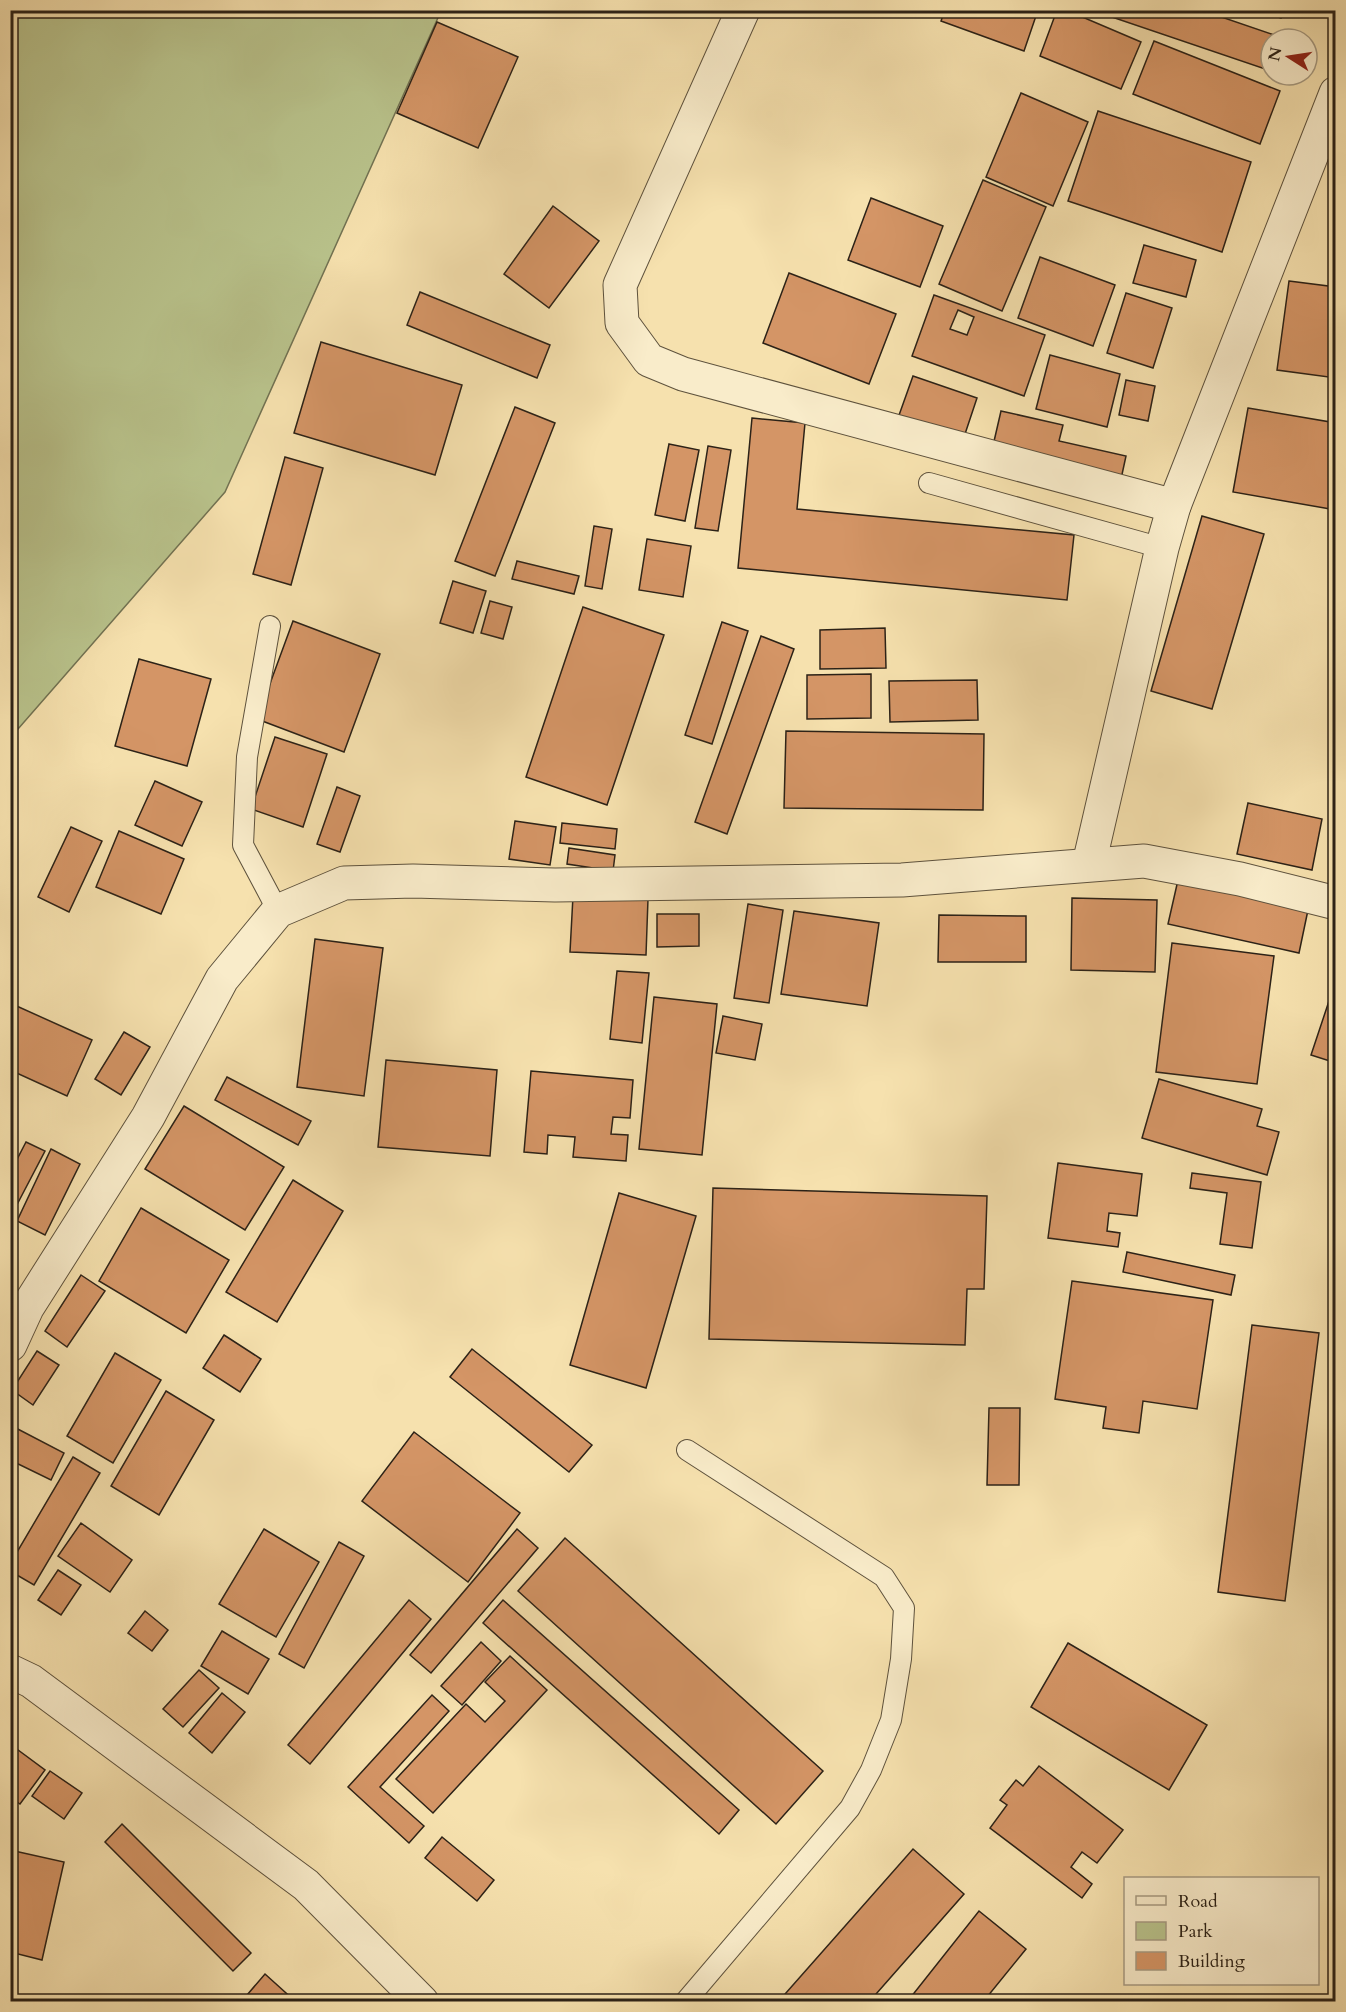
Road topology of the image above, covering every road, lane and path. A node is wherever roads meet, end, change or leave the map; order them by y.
1 (743, 10) edge
2 (1335, 93) edge
3 (929, 483) dead end
4 (1174, 506) junction
5 (1162, 548) junction
6 (270, 626) dead end
7 (1089, 864) junction
8 (1335, 903) edge
9 (278, 911) junction
10 (10, 1345) edge
11 (687, 1450) dead end
12 (10, 1671) edge
13 (422, 2001) edge
14 (685, 2001) edge

1 - 4 street
2 - 4 street
3 - 5 lane
4 - 5 street
5 - 7 street
6 - 9 lane
7 - 8 street
7 - 9 street
9 - 10 street
11 - 14 lane
12 - 13 street

